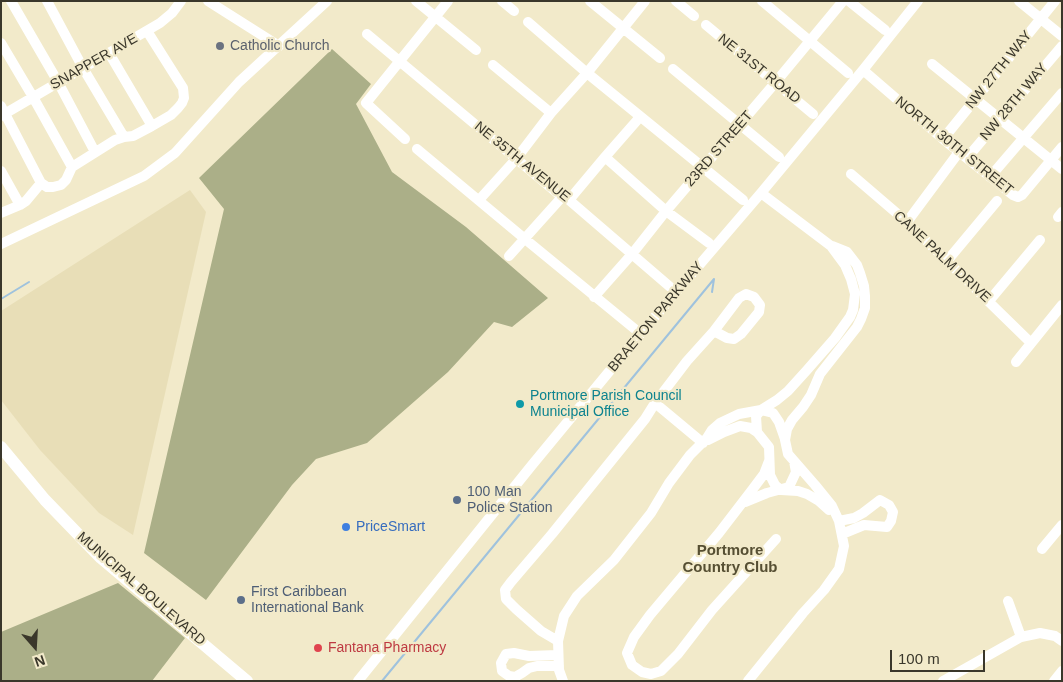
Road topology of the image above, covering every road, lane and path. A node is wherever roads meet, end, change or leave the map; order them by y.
1 (11, 1) edge
2 (47, 1) edge
3 (181, 1) edge
4 (208, 1) edge
5 (327, 1) edge
6 (416, 1) edge
7 (448, 1) edge
8 (502, 1) edge
9 (590, 1) edge
10 (645, 1) edge
11 (676, 1) edge
12 (762, 1) edge
13 (843, 1) edge
14 (849, 1) edge
15 (918, 1) edge
16 (1019, 1) edge
17 (1055, 1) edge
18 (514, 12) dead end
19 (694, 16) dead end
20 (435, 17) junction
21 (1041, 19) junction
22 (528, 22) dead end
23 (706, 25) dead end
24 (622, 28) junction
25 (147, 30) junction
26 (884, 30) dead end
27 (367, 34) dead end
28 (1062, 36) edge
29 (810, 41) junction
30 (1, 43) edge
31 (279, 46) junction
32 (1062, 46) edge
33 (476, 50) dead end
34 (109, 53) junction
35 (660, 58) dead end
36 (400, 60) junction
37 (932, 64) dead end
38 (492, 65) dead end
39 (83, 68) junction
40 (673, 69) dead end
41 (863, 70) junction
42 (587, 73) junction
43 (848, 73) dead end
44 (58, 82) junction
45 (775, 83) junction
46 (1062, 93) edge
47 (33, 97) junction
48 (976, 100) junction
49 (3, 112) edge
50 (551, 113) junction
51 (814, 114) dead end
52 (640, 117) junction
53 (999, 119) junction
54 (740, 125) junction
55 (152, 126) junction
56 (124, 137) junction
57 (1024, 138) junction
58 (405, 139) dead end
59 (943, 139) junction
60 (1062, 147) edge
61 (417, 148) dead end
62 (95, 152) junction
63 (963, 155) junction
64 (605, 157) junction
65 (778, 157) dead end
66 (516, 159) junction
67 (1051, 160) junction
68 (72, 167) junction
69 (704, 167) junction
70 (1062, 169) edge
71 (1, 172) edge
72 (851, 174) dead end
73 (990, 177) junction
74 (41, 183) junction
75 (761, 193) junction
76 (565, 199) junction
77 (479, 200) junction
78 (743, 200) dead end
79 (997, 201) dead end
80 (20, 205) junction
81 (666, 211) junction
82 (1, 213) edge
83 (907, 222) junction
84 (525, 239) junction
85 (1040, 240) dead end
86 (709, 243) dead end
87 (1, 244) edge
88 (830, 246) junction
89 (632, 254) junction
90 (509, 256) dead end
91 (947, 261) junction
92 (676, 292) junction
93 (594, 296) junction
94 (989, 301) junction
95 (1062, 305) edge
96 (636, 330) dead end
97 (714, 331) junction
98 (1032, 343) junction
99 (1016, 362) dead end
100 (655, 403) junction
101 (761, 410) junction
102 (757, 432) junction
103 (785, 440) junction
104 (703, 443) junction
105 (1, 447) edge
106 (769, 461) junction
107 (794, 461) junction
108 (781, 490) junction
109 (742, 503) junction
110 (839, 522) junction
111 (1060, 531) edge
112 (842, 534) junction
113 (776, 539) dead end
114 (1042, 549) dead end
115 (1008, 601) dead end
116 (1021, 637) junction
117 (558, 641) junction
118 (1062, 641) edge
119 (558, 660) junction
120 (1062, 672) edge
121 (247, 681) edge
122 (358, 681) edge
123 (562, 681) edge
124 (748, 681) edge
125 (943, 681) edge
126 (1054, 681) edge

1 - 44 street
2 - 39 street
3 - 25 street, SNAPPER AVE
4 - 31 street
5 - 31 street
6 - 20 street
7 - 20 street
8 - 18 street
9 - 24 street
10 - 24 street
11 - 19 street
12 - 29 street
13 - 29 street, 23RD STREET
14 - 26 street
15 - 41 street, BRAETON PARKWAY
16 - 21 street
17 - 21 street, NW 27TH WAY
20 - 33 street
20 - 36 street
21 - 28 street
21 - 48 street, NW 27TH WAY
22 - 42 street
23 - 45 street, NE 31ST ROAD
24 - 35 street
24 - 42 street
25 - 34 street, SNAPPER AVE
25 - 55 street
27 - 36 street, NE 35TH AVENUE
29 - 43 street
29 - 45 street, 23RD STREET
30 - 47 street
31 - 87 street
32 - 53 street, NW 28TH WAY
34 - 39 street, SNAPPER AVE
34 - 55 street
36 - 58 street
36 - 66 street, NE 35TH AVENUE
37 - 48 street
38 - 50 street
39 - 44 street, SNAPPER AVE
39 - 56 street
40 - 54 street
41 - 59 street, NORTH 30TH STREET
41 - 75 street, BRAETON PARKWAY
42 - 50 street
42 - 52 street
44 - 47 street, SNAPPER AVE
44 - 62 street
45 - 51 street, NE 31ST ROAD
45 - 54 street, 23RD STREET
46 - 57 street
47 - 49 street, SNAPPER AVE
47 - 68 street
48 - 53 street
48 - 59 street, NW 27TH WAY
49 - 74 street
50 - 66 street
52 - 64 street
52 - 69 street
53 - 57 street
53 - 63 street, NW 28TH WAY
54 - 65 street
54 - 69 street, 23RD STREET
55 - 56 street
56 - 62 street
57 - 67 street
57 - 73 street
59 - 63 street, NORTH 30TH STREET
60 - 67 street, NORTH 30TH STREET
61 - 77 street
62 - 68 street
63 - 73 street, NORTH 30TH STREET
63 - 83 street, NW 28TH WAY
64 - 76 street
64 - 81 street
66 - 76 street, NE 35TH AVENUE
66 - 77 street
67 - 70 street
67 - 73 street, NORTH 30TH STREET
68 - 74 street
69 - 78 street
69 - 81 street, 23RD STREET
71 - 80 street
72 - 83 street, CANE PALM DRIVE
74 - 80 street
75 - 88 street
75 - 92 street, BRAETON PARKWAY
76 - 84 street
76 - 89 street, NE 35TH AVENUE
77 - 84 street
79 - 91 street
80 - 82 street
81 - 86 street
81 - 89 street, 23RD STREET
83 - 91 street, CANE PALM DRIVE
84 - 90 street
84 - 93 street
85 - 94 street
88 - 101 street
88 - 103 street
89 - 92 street, NE 35TH AVENUE
89 - 93 street, 23RD STREET
91 - 94 street, CANE PALM DRIVE
92 - 122 street, BRAETON PARKWAY
93 - 96 street
94 - 98 street, CANE PALM DRIVE
95 - 98 street
97 - 97 street
97 - 100 street
98 - 99 street
100 - 104 street
100 - 117 street
101 - 102 street
101 - 103 street
101 - 104 street
102 - 104 street
102 - 106 street
103 - 107 street
104 - 117 street
105 - 121 main road, MUNICIPAL BOULEVARD
106 - 108 street
106 - 109 street
107 - 108 street
107 - 110 street
108 - 109 street
108 - 110 street
109 - 113 street
110 - 112 street
110 - 112 street
111 - 114 street
112 - 124 street
115 - 116 street
116 - 118 street
116 - 125 street
117 - 119 street
119 - 119 street
119 - 123 street
120 - 126 street

